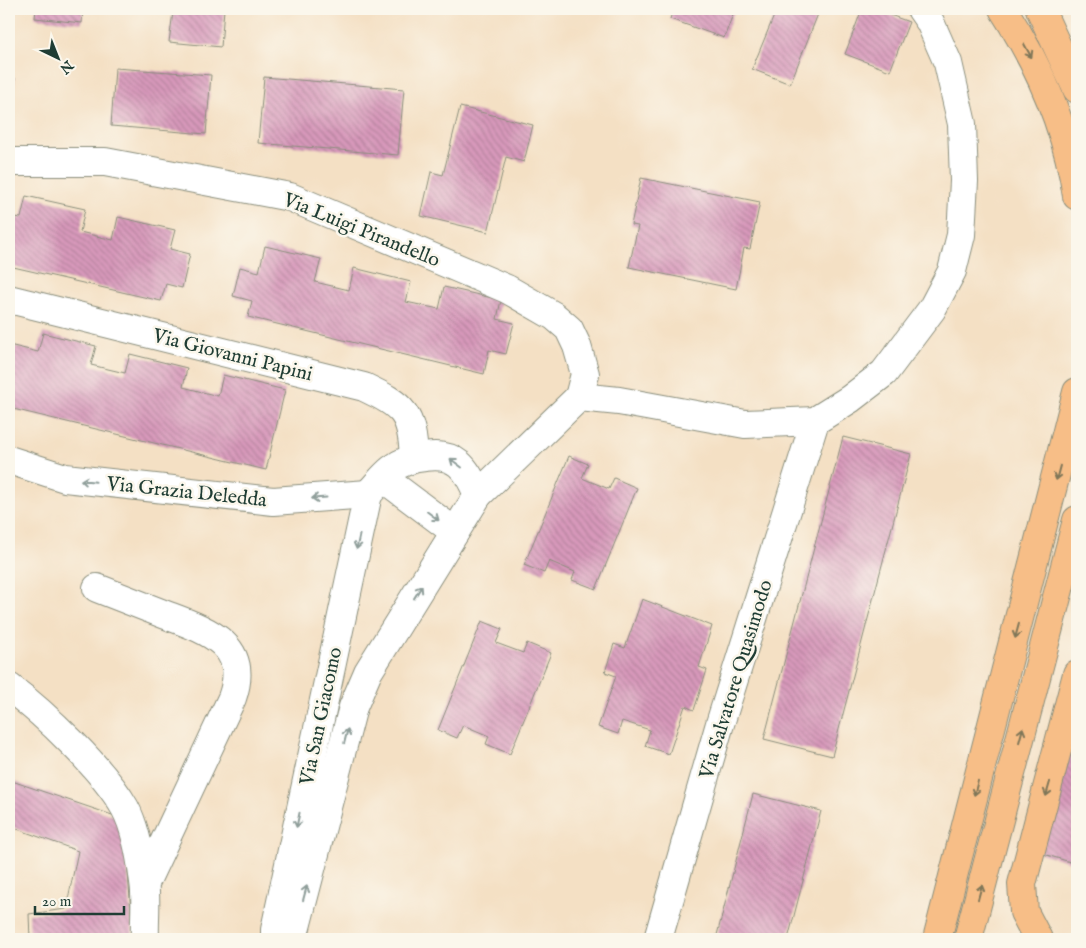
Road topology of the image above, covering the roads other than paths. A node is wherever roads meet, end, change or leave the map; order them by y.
1 (921, 9) edge
2 (1003, 9) edge
3 (1040, 9) edge
4 (1077, 89) edge
5 (9, 162) edge
6 (1077, 196) edge
7 (9, 299) edge
8 (1077, 392) edge
9 (579, 397) junction
10 (815, 421) junction
11 (414, 458) junction
12 (9, 460) edge
13 (375, 486) junction
14 (478, 495) junction
15 (1077, 520) edge
16 (456, 532) junction
17 (97, 588) dead end
18 (1077, 674) edge
19 (9, 687) edge
20 (145, 883) junction
21 (145, 939) edge
22 (276, 939) edge
23 (289, 939) edge
24 (658, 939) edge
25 (937, 939) edge
26 (968, 939) edge
27 (1038, 939) edge

1 - 10 street
2 -> 6 highway
3 - 4 highway
5 - 9 street, Via Luigi Pirandello
7 - 11 street, Via Giovanni Papini
8 -> 25 highway
9 - 10 street
9 - 14 street, Via San Giacomo
10 - 24 street, Via Salvatore Quasimodo
11 - 13 street
14 -> 11 street
13 -> 12 street, Via Grazia Deledda
13 -> 16 street
13 -> 22 street, Via San Giacomo
14 - 16 street, Via San Giacomo
26 -> 15 highway
23 -> 16 street, Via San Giacomo
17 - 20 street
18 -> 27 highway
19 - 20 street
20 - 21 street

